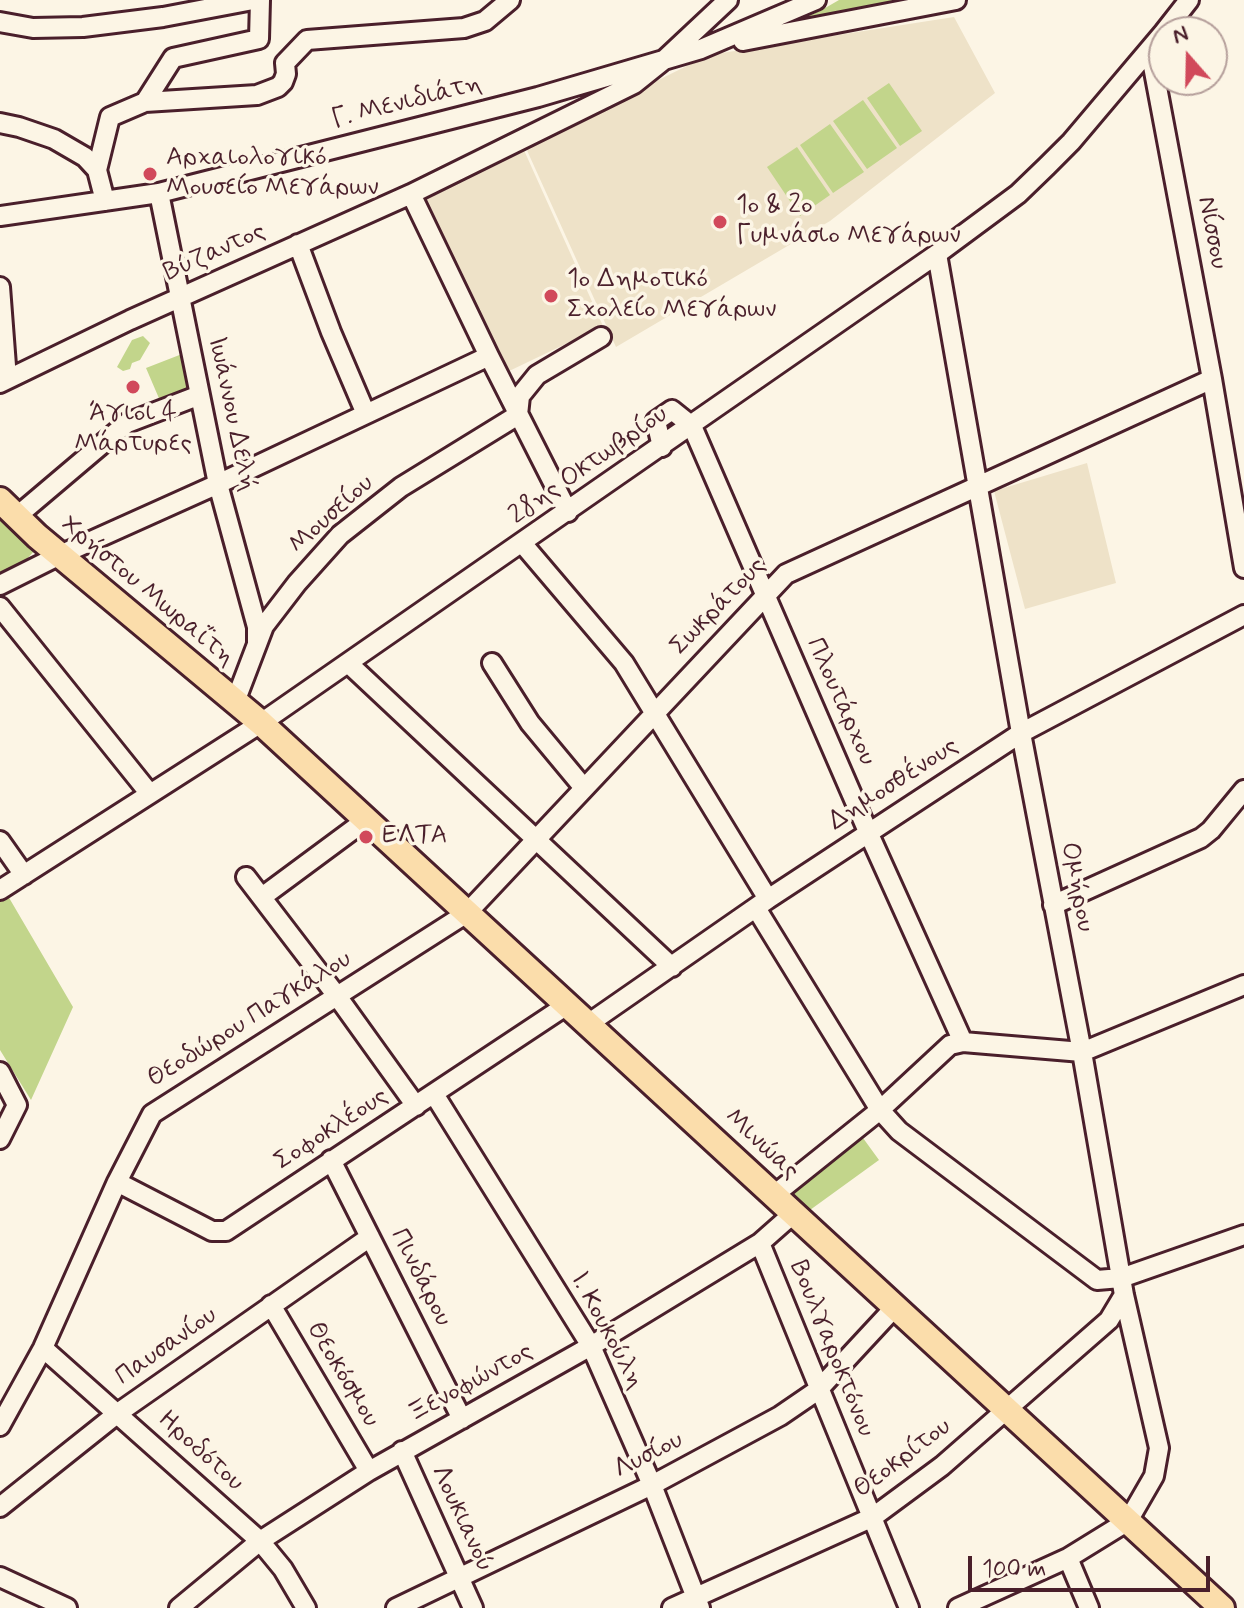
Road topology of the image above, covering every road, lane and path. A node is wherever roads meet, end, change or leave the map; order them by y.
1 (253, 0) edge
2 (260, 0) edge
3 (510, 0) edge
4 (728, 0) edge
5 (956, 0) edge
6 (1189, 0) edge
7 (807, 2) edge
8 (1176, 16) edge
9 (0, 22) edge
10 (701, 49) junction
11 (1148, 52) edge
12 (664, 60) junction
13 (1159, 96) edge
14 (145, 102) junction
15 (0, 123) edge
16 (97, 170) junction
17 (159, 193) junction
18 (411, 194) junction
19 (105, 201) junction
20 (0, 216) edge
21 (298, 244) junction
22 (937, 254) junction
23 (0, 287) edge
24 (181, 297) junction
25 (601, 337) dead end
26 (489, 356) junction
27 (1212, 379) junction
28 (4, 381) edge
29 (200, 395) junction
30 (366, 414) junction
31 (518, 415) junction
32 (687, 422) junction
33 (218, 484) junction
34 (977, 487) junction
35 (8, 509) edge
36 (568, 512) junction
37 (522, 543) junction
38 (60, 555) junction
39 (1244, 568) edge
40 (0, 585) edge
41 (764, 594) junction
42 (0, 607) edge
43 (1244, 615) edge
44 (257, 644) junction
45 (348, 663) junction
46 (492, 663) dead end
47 (235, 702) junction
48 (655, 712) junction
49 (261, 723) junction
50 (1021, 733) junction
51 (584, 788) junction
52 (1244, 790) edge
53 (150, 794) junction
54 (366, 820) junction
55 (869, 834) junction
56 (538, 840) junction
57 (0, 841) edge
58 (24, 875) junction
59 (246, 877) dead end
60 (0, 890) edge
61 (262, 897) junction
62 (762, 904) junction
63 (1053, 905) junction
64 (467, 913) junction
65 (672, 967) junction
66 (1244, 985) edge
67 (337, 996) junction
68 (567, 1005) junction
69 (588, 1024) junction
70 (963, 1042) junction
71 (1082, 1052) junction
72 (0, 1072) edge
73 (434, 1094) junction
74 (416, 1106) junction
75 (880, 1110) junction
76 (0, 1139) edge
77 (331, 1160) junction
78 (117, 1182) junction
79 (774, 1195) junction
80 (794, 1213) junction
81 (1244, 1235) edge
82 (370, 1237) junction
83 (760, 1243) junction
84 (1122, 1287) junction
85 (271, 1305) junction
86 (895, 1307) junction
87 (591, 1346) junction
88 (43, 1348) junction
89 (818, 1390) junction
90 (1007, 1410) junction
91 (118, 1413) junction
92 (462, 1419) junction
93 (0, 1426) edge
94 (402, 1451) junction
95 (369, 1471) junction
96 (652, 1485) junction
97 (0, 1507) edge
98 (873, 1517) junction
99 (1128, 1521) junction
100 (260, 1541) junction
101 (1068, 1558) junction
102 (0, 1577) edge
103 (460, 1577) junction
104 (698, 1602) edge
105 (67, 1608) edge
106 (179, 1608) edge
107 (306, 1608) edge
108 (396, 1608) edge
109 (473, 1608) edge
110 (672, 1608) edge
111 (909, 1608) edge
112 (958, 1608) edge
113 (1089, 1608) edge
114 (1222, 1608) edge

1 - 9 street
2 - 14 street
3 - 14 street
4 - 12 street, Βύζαντος
5 - 10 street
6 - 8 street, 28ης Οκτωβρίου
7 - 10 street, Γ. Μενιδιάτη
10 - 12 street, Γ. Μενιδιάτη
11 - 22 street, 28ης Οκτωβρίου
12 - 17 street, Γ. Μενιδιάτη
12 - 18 street, Βύζαντος
13 - 27 street, Νίσσου
14 - 16 street
15 - 16 street
16 - 19 street
17 - 19 street, Γ. Μενιδιάτη
17 - 24 street, Ιωάννου Δελή
18 - 21 street, Βύζαντος
18 - 26 street
19 - 20 street, Γ. Μενιδιάτη
21 - 24 street, Βύζαντος
21 - 30 street
22 - 32 street, 28ης Οκτωβρίου
22 - 34 street, Ομήρου
23 - 28 street
24 - 28 street, Βύζαντος
24 - 29 street, Ιωάννου Δελή
25 - 31 street
26 - 30 street
26 - 31 street
27 - 34 street, Σωκράτους
27 - 39 street, Νίσσου
29 - 33 street, Ιωάννου Δελή
29 - 35 street
30 - 33 street
31 - 36 street
31 - 44 street, Μουσείου
32 - 36 street, 28ης Οκτωβρίου
32 - 41 street, Πλουτάρχου
33 - 38 street
33 - 44 street, Ιωάννου Δελή
34 - 41 street, Σωκράτους
34 - 50 street, Ομήρου
35 - 38 main road, Χρήστου Μωραΐτη
36 - 37 street, 28ης Οκτωβρίου
37 - 45 street, 28ης Οκτωβρίου
37 - 48 street
38 - 40 street
38 - 47 main road, Χρήστου Μωραΐτη
41 - 48 street, Σωκράτους
41 - 55 street, Πλουτάρχου
42 - 53 street
43 - 50 street, Δημοσθένους
44 - 47 street, Μουσείου
45 - 49 street, 28ης Οκτωβρίου
45 - 56 street
46 - 51 street
47 - 49 main road, Χρήστου Μωραΐτη
48 - 51 street, Σωκράτους
48 - 62 street
49 - 53 street, 28ης Οκτωβρίου
49 - 54 main road, Μινώας
50 - 55 street, Δημοσθένους
50 - 63 street, Ομήρου
51 - 56 street, Σωκράτους
52 - 63 street
53 - 58 street, 28ης Οκτωβρίου
54 - 61 street
54 - 64 main road, Μινώας
55 - 62 street, Δημοσθένους
55 - 70 street, Πλουτάρχου
56 - 64 street, Σωκράτους
56 - 65 street
57 - 58 street
58 - 60 street, 28ης Οκτωβρίου
59 - 61 street
61 - 67 street
62 - 65 street, Δημοσθένους
62 - 75 street
63 - 71 street, Ομήρου
64 - 67 street, Θεοδώρου Παγκάλου
64 - 68 main road, Μινώας
65 - 69 street, Δημοσθένους
66 - 71 street
67 - 74 street
67 - 78 street, Θεοδώρου Παγκάλου
68 - 69 main road, Μινώας
68 - 73 street, Σοφοκλέους
69 - 79 main road, Μινώας
70 - 71 street
70 - 75 street
71 - 84 street, Ομήρου
72 - 76 street
73 - 74 street, Σοφοκλέους
73 - 87 street, Ι. Κουκούλη
74 - 77 street, Σοφοκλέους
75 - 79 street
75 - 84 street
77 - 78 street, Σοφοκλέους
77 - 82 street, Πινδάρου
78 - 88 street, Θεοδώρου Παγκάλου
79 - 80 main road, Μινώας
80 - 83 street, Ξενοφώντος
80 - 86 main road, Μινώας
81 - 84 street
82 - 85 street, Παυσανίου
82 - 92 street, Πινδάρου
83 - 87 street, Ξενοφώντος
83 - 89 street, Βουλγαροκτόνου
84 - 90 street, Θεοκρίτου
84 - 99 street, Ομήρου
85 - 91 street, Παυσανίου
85 - 95 street, Θεοκόσμου
86 - 89 street, Λυσίου
86 - 90 main road, Μινώας
87 - 92 street, Ξενοφώντος
87 - 96 street, Ι. Κουκούλη
88 - 91 street, Ηροδότου
88 - 93 street, Θεοδώρου Παγκάλου
89 - 96 street, Λυσίου
89 - 98 street, Βουλγαροκτόνου
90 - 98 street, Θεοκρίτου
90 - 99 main road, Μινώας
91 - 97 street, Παυσανίου
91 - 100 street, Ηροδότου
92 - 94 street, Ξενοφώντος
94 - 95 street, Ξενοφώντος
94 - 103 street, Λουκιανού
95 - 100 street, Ξενοφώντος
96 - 103 street, Λυσίου
96 - 104 street, Ι. Κουκούλη
98 - 104 street, Θεοκρίτου
98 - 111 street, Βουλγαροκτόνου
99 - 101 street
99 - 114 main road, Μινώας
100 - 106 street, Ξενοφώντος
100 - 107 street, Ηροδότου
101 - 112 street
101 - 113 street
102 - 105 street
103 - 108 street, Λυσίου
103 - 109 street, Λουκιανού
104 - 110 street, Θεοκρίτου

